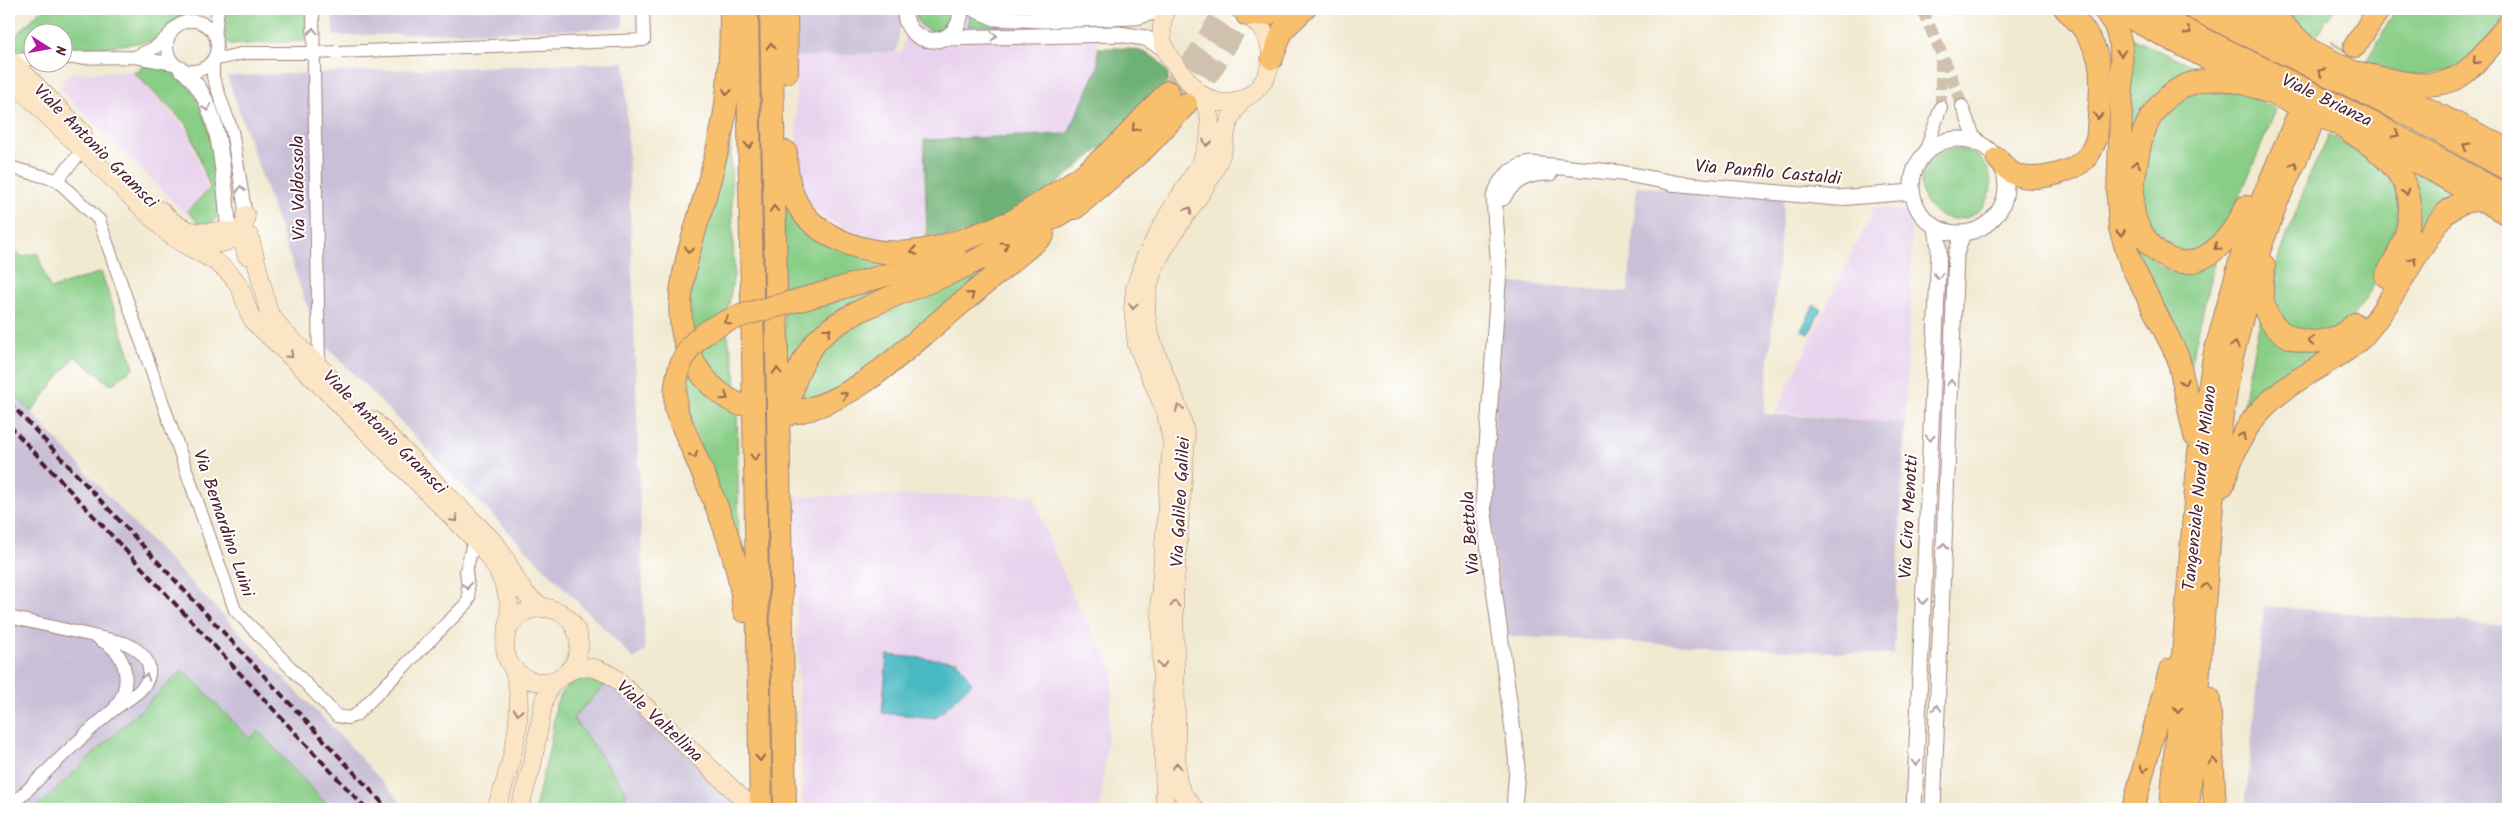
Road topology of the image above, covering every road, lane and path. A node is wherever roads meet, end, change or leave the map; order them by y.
1 (200, 9) edge
2 (218, 9) edge
3 (313, 9) edge
4 (643, 9) edge
5 (730, 9) edge
6 (747, 9) edge
7 (770, 9) edge
8 (786, 9) edge
9 (905, 9) edge
10 (961, 9) edge
11 (974, 9) edge
12 (1166, 9) edge
13 (1278, 9) edge
14 (1305, 9) edge
15 (2065, 9) edge
16 (2104, 9) edge
17 (2112, 9) edge
18 (2144, 9) edge
19 (2194, 9) edge
20 (2229, 9) edge
21 (2270, 9) edge
22 (2363, 9) edge
23 (2379, 9) edge
24 (1242, 12) edge
25 (184, 23) junction
26 (2508, 25) edge
27 (171, 34) junction
28 (216, 38) junction
29 (945, 38) junction
30 (1164, 48) junction
31 (2308, 49) junction
32 (314, 52) junction
33 (244, 53) junction
34 (135, 57) junction
35 (72, 58) edge
36 (1272, 59) junction
37 (10, 60) edge
38 (213, 60) junction
39 (177, 66) junction
40 (2359, 72) junction
41 (9, 78) edge
42 (1186, 97) junction
43 (1242, 99) junction
44 (2286, 100) junction
45 (1962, 106) tunnel mouth
46 (1941, 107) tunnel mouth
47 (2351, 132) junction
48 (2508, 149) edge
49 (83, 150) junction
50 (1990, 153) junction
51 (1924, 155) junction
52 (2275, 166) junction
53 (9, 167) edge
54 (2508, 170) edge
55 (57, 180) junction
56 (1912, 192) junction
57 (2508, 196) edge
58 (1085, 198) junction
59 (2278, 201) junction
60 (2483, 202) junction
61 (246, 215) joint
62 (2508, 215) edge
63 (1010, 222) junction
64 (1496, 222) joint
65 (1936, 227) junction
66 (1963, 233) junction
67 (169, 234) junction
68 (233, 235) junction
69 (240, 290) junction
70 (319, 366) junction
71 (738, 404) dead end
72 (798, 412) dead end
73 (2199, 452) junction
74 (474, 539) junction
75 (2209, 549) junction
76 (2188, 586) junction
77 (550, 608) junction
78 (9, 618) edge
79 (2204, 622) junction
80 (507, 631) junction
81 (93, 637) junction
82 (578, 637) junction
83 (511, 665) junction
84 (563, 675) junction
85 (759, 709) junction
86 (113, 710) junction
87 (784, 735) junction
88 (750, 800) edge
89 (9, 808) edge
90 (496, 809) edge
91 (519, 809) edge
92 (785, 809) edge
93 (1165, 809) edge
94 (1196, 809) edge
95 (1514, 809) edge
96 (1914, 809) edge
97 (1933, 809) edge
98 (2133, 809) edge
99 (2171, 809) edge
100 (2188, 809) edge
101 (2215, 809) edge

1 - 25 street
2 - 28 street
32 -> 3 street, Via Valdossola
4 - 32 street
5 -> 71 highway
6 -> 85 highway
87 -> 7 highway
63 -> 8 highway
9 - 29 street
10 - 29 street
11 - 12 street
12 - 30 main road
13 - 24 highway
14 - 36 highway
15 -> 50 highway
16 -> 73 highway
17 - 44 highway
18 -> 57 highway, Viale Brianza
54 -> 19 highway, Viale Brianza
20 - 31 highway
21 - 31 highway
22 - 23 highway
24 - 36 main road
25 - 27 street
25 - 28 street
26 -> 40 highway
27 - 34 street
27 - 39 street
28 - 33 street
28 - 38 street
29 -> 30 street
30 - 42 main road
31 - 40 highway
32 - 33 street
32 - 70 street, Via Valdossola
33 - 38 street
34 - 35 street
34 - 39 street
36 - 43 main road
37 - 68 main road, Viale Antonio Gramsci
38 - 39 street
61 -> 38 street
39 -> 68 street
40 - 48 highway
41 - 49 main road, Viale Antonio Gramsci
42 - 43 main road
42 - 58 highway
42 -> 63 highway
42 -> 93 main road, Via Galileo Galilei
94 -> 43 main road, Via Galileo Galilei
44 - 47 highway
52 -> 44 highway
45 - 50 street
46 - 51 street
47 -> 59 highway
47 - 60 highway
49 - 55 street
49 - 67 main road, Viale Antonio Gramsci
50 - 51 street
50 - 66 street
51 - 56 street
59 -> 52 highway, Tangenziale Nord di Milano
52 - 73 highway, Tangenziale Nord di Milano
53 - 55 street
74 -> 55 street, Via Bernardino Luini
56 - 64 street, Via Panfilo Castaldi
56 - 65 street
72 -> 58 highway
87 -> 58 highway
75 -> 59 highway, Tangenziale Nord di Milano
60 - 62 highway
75 -> 60 highway
61 - 68 main road
63 -> 85 highway, bridge
64 - 95 street, Via Bettola
65 - 66 street
65 -> 96 street, Via Ciro Menotti
97 -> 66 street, Via Ciro Menotti
67 - 68 main road
67 - 69 main road, Viale Antonio Gramsci
68 - 69 main road, Viale Antonio Gramsci
68 - 70 main road, Viale Antonio Gramsci
69 -> 74 main road, Viale Antonio Gramsci
70 - 77 main road, Viale Antonio Gramsci
73 - 76 highway, Tangenziale Nord di Milano
74 - 80 main road, Viale Antonio Gramsci
79 -> 75 highway, Tangenziale Nord di Milano
76 -> 98 highway
76 -> 99 highway, Tangenziale Nord di Milano
77 - 80 main road
77 - 82 main road
78 - 81 street
79 - 100 highway, Tangenziale Nord di Milano
101 -> 79 highway
80 - 83 main road
81 - 86 street
86 -> 81 street
82 - 84 main road
82 - 88 main road, Viale Valtellina
83 - 84 main road
83 -> 90 main road
84 - 88 main road, Viale Valtellina
84 - 91 main road
85 -> 88 highway
86 - 89 street
87 - 92 highway

